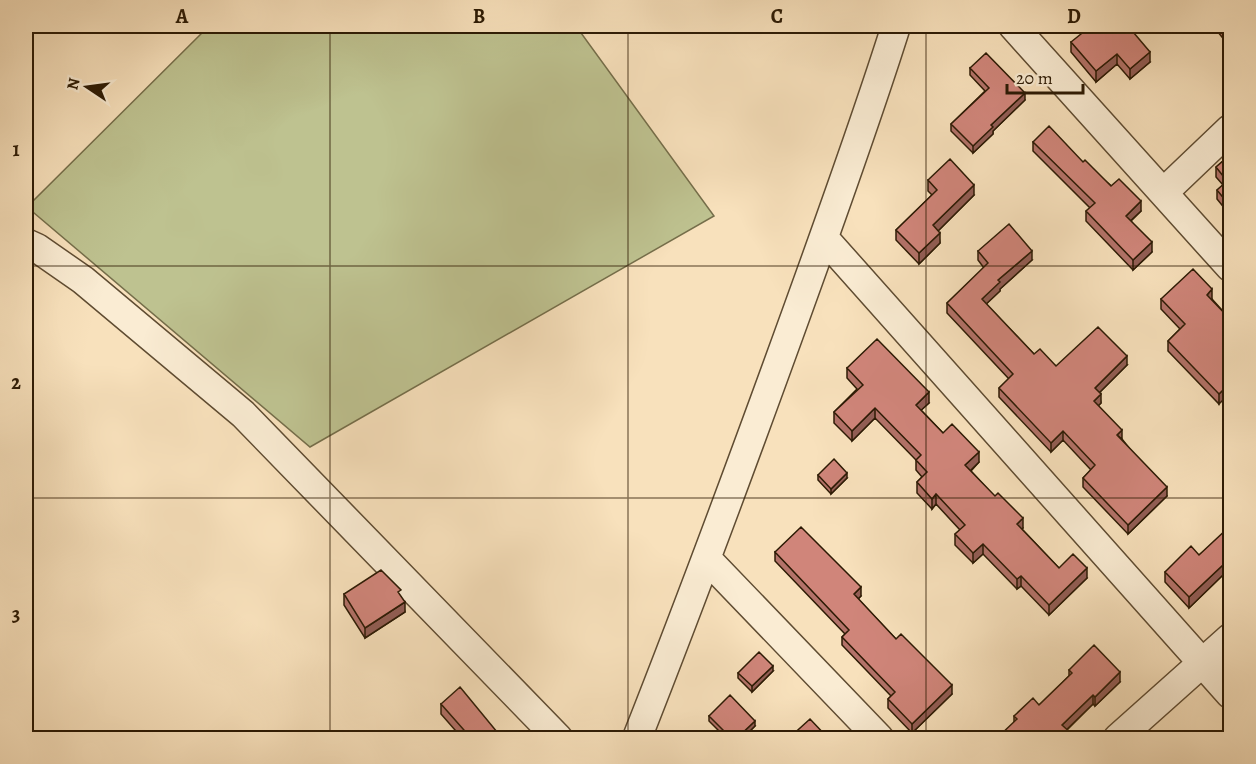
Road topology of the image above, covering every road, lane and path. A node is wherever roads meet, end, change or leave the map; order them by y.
1 (896, 26) edge
2 (1013, 26) edge
3 (1230, 129) edge
4 (1164, 192) junction
5 (824, 238) junction
6 (26, 243) edge
7 (1230, 267) edge
8 (707, 559) junction
9 (1230, 638) edge
10 (1202, 662) junction
11 (1230, 694) edge
12 (558, 738) edge
13 (637, 738) edge
14 (879, 738) edge
15 (1118, 738) edge

1 - 5 street
2 - 4 street
3 - 4 street
4 - 7 street
5 - 8 street
5 - 10 street
6 - 12 street
8 - 13 street
8 - 14 street
9 - 10 street
10 - 11 street
10 - 15 street

